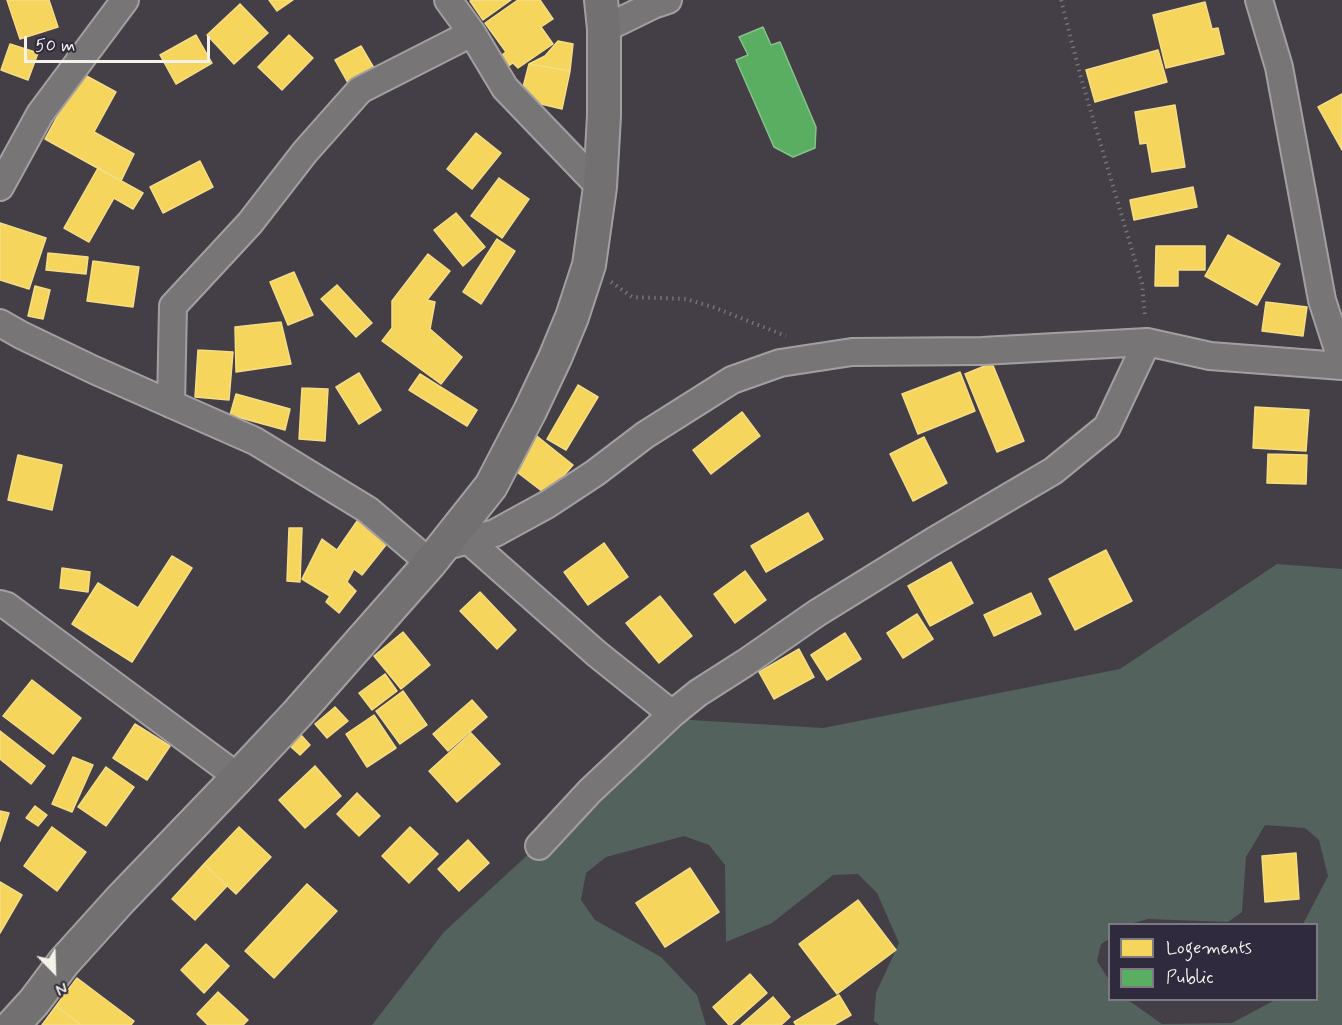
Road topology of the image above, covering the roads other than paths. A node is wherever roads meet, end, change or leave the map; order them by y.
1 (448, 0) edge
2 (668, 0) edge
3 (1259, 0) edge
4 (122, 1) edge
5 (603, 14) edge
6 (472, 33) junction
7 (0, 187) edge
8 (600, 188) junction
9 (0, 323) edge
10 (1147, 342) junction
11 (1342, 364) edge
12 (171, 404) junction
13 (447, 550) junction
14 (0, 604) edge
15 (672, 714) junction
16 (238, 777) junction
17 (539, 846) dead end
18 (13, 1025) edge

1 - 6 street
2 - 5 street
3 - 11 street
4 - 7 street
5 - 8 main road
6 - 8 street
6 - 12 street
8 - 13 main road
9 - 12 street
10 - 11 street
10 - 13 street
10 - 15 street
12 - 13 street
13 - 15 street
13 - 16 main road
14 - 16 street
15 - 17 street
16 - 18 main road

